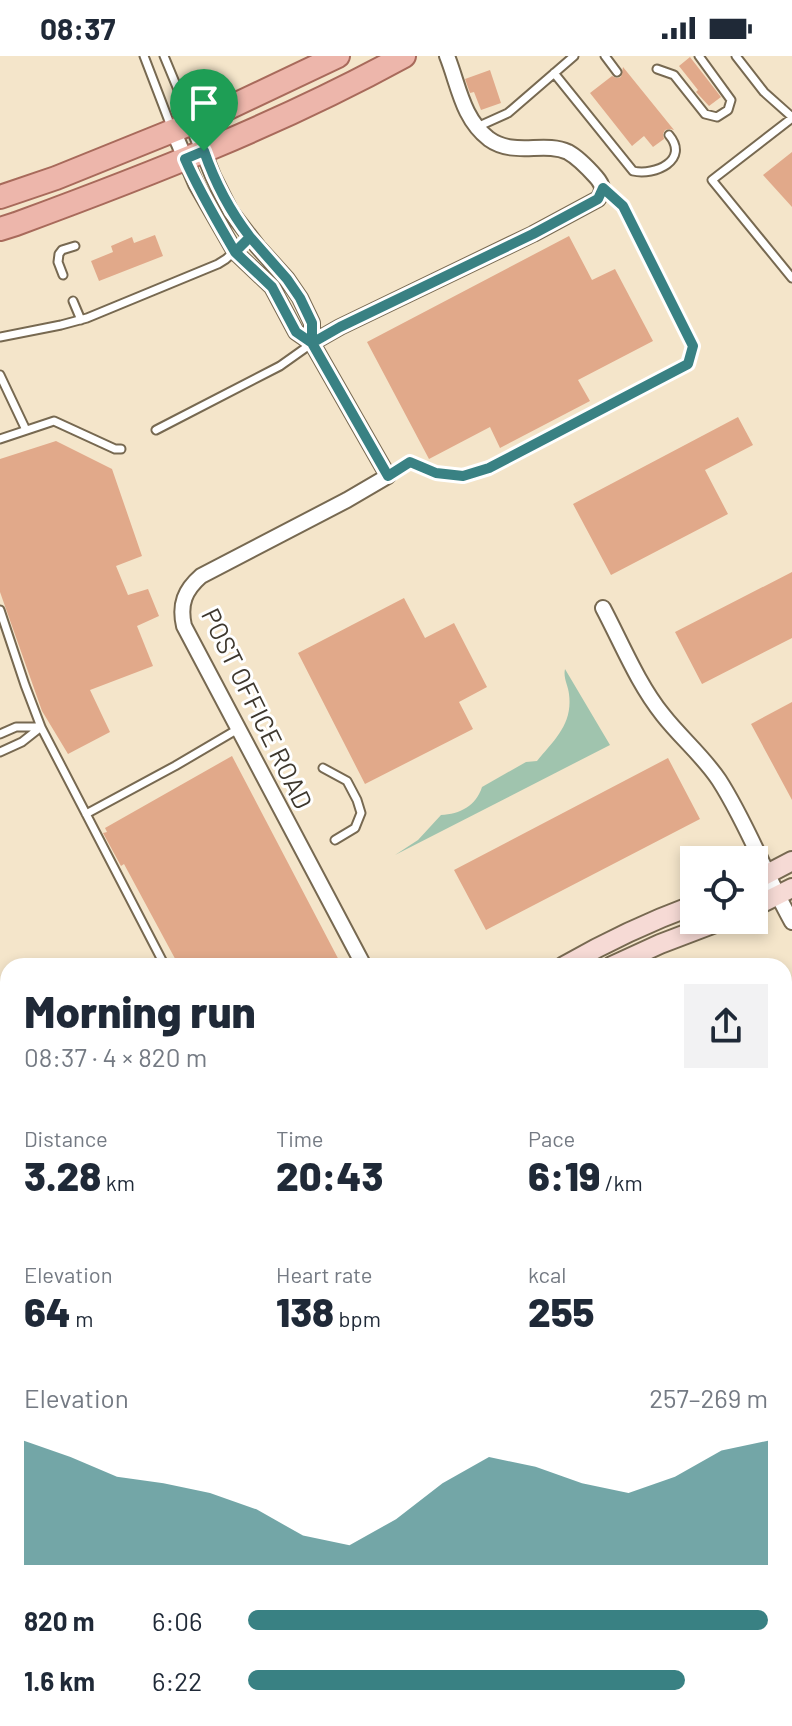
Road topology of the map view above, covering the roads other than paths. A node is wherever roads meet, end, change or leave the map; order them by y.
1 (144, 56) edge
2 (164, 56) edge
3 (338, 56) edge
4 (404, 56) edge
5 (447, 56) edge
6 (574, 56) edge
7 (605, 56) edge
8 (699, 56) edge
9 (736, 56) edge
10 (657, 69) dead end
11 (617, 72) dead end
12 (554, 73) junction
13 (792, 117) edge
14 (182, 127) junction
15 (477, 127) junction
16 (669, 135) dead end
17 (195, 155) junction
18 (603, 188) junction
19 (0, 197) edge
20 (0, 229) edge
21 (250, 237) junction
22 (75, 246) dead end
23 (235, 252) junction
24 (63, 275) dead end
25 (792, 278) edge
26 (73, 301) dead end
27 (81, 320) junction
28 (0, 337) edge
29 (312, 343) junction
30 (0, 375) edge
31 (26, 430) junction
32 (156, 430) dead end
33 (0, 439) edge
34 (121, 449) dead end
35 (388, 476) junction
36 (603, 608) dead end
37 (0, 610) edge
38 (41, 727) junction
39 (238, 729) junction
40 (0, 734) edge
41 (0, 752) edge
42 (323, 768) dead end
43 (86, 814) junction
44 (335, 840) dead end
45 (749, 846) edge
46 (792, 861) edge
47 (768, 874) edge
48 (785, 892) edge
49 (680, 910) edge
50 (792, 922) edge
51 (686, 934) edge
52 (161, 958) edge
53 (360, 958) edge
54 (578, 958) edge
55 (629, 958) edge

1 - 14 lane
2 - 14 lane
3 - 14 main road
4 - 17 main road
5 - 15 street
6 - 12 lane
7 - 11 lane
8 - 10 lane
9 - 13 lane
12 - 15 lane
12 - 16 lane
13 - 25 lane
14 - 17 street
14 - 19 main road
15 - 18 street
17 - 20 main road
17 - 21 street
17 - 23 street
18 - 29 street
18 - 35 lane
21 - 23 lane
21 - 29 street
22 - 24 lane
23 - 27 lane
23 - 29 street
26 - 27 lane
27 - 28 lane
29 - 32 lane
29 - 35 street
30 - 31 lane
31 - 33 lane
31 - 34 lane
35 - 39 street, POST OFFICE ROAD
36 - 45 street
37 - 38 lane
38 - 40 lane
38 - 41 lane
38 - 43 lane
39 - 43 lane
39 - 53 street, POST OFFICE ROAD
42 - 44 lane
43 - 52 lane
46 - 47 street
48 - 50 street
49 - 54 street
51 - 55 street

